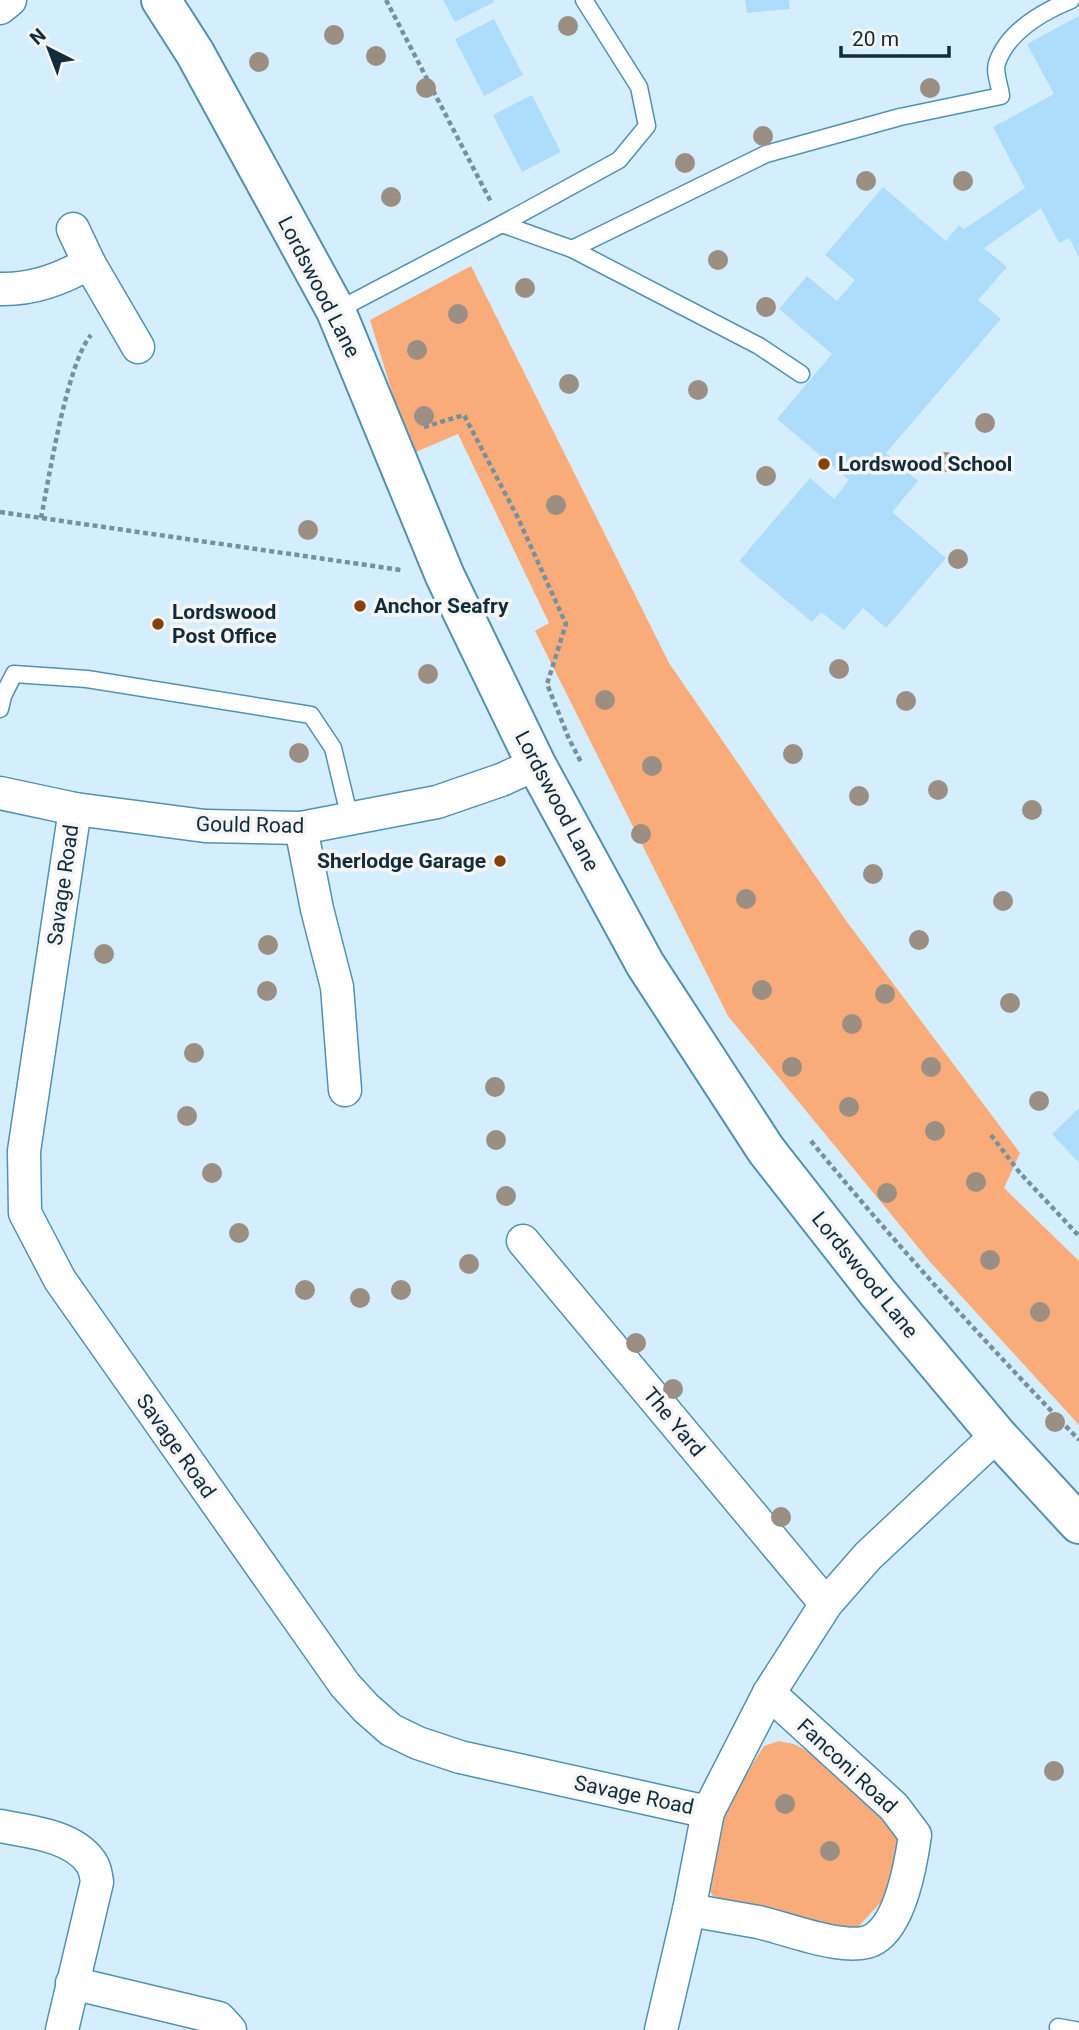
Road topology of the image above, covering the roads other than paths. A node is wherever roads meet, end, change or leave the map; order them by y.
1 (10, 0) edge
2 (161, 0) edge
3 (584, 0) edge
4 (1071, 0) edge
5 (0, 8) edge
6 (502, 225) junction
7 (73, 229) dead end
8 (572, 250) junction
9 (89, 263) junction
10 (0, 289) edge
11 (336, 311) junction
12 (138, 347) dead end
13 (801, 374) dead end
14 (4, 686) edge
15 (0, 709) edge
16 (536, 764) junction
17 (0, 793) edge
18 (75, 809) junction
19 (350, 819) junction
20 (301, 828) junction
21 (345, 1090) dead end
22 (523, 1241) dead end
23 (997, 1435) junction
24 (1079, 1524) edge
25 (826, 1604) junction
26 (769, 1692) junction
27 (708, 1812) junction
28 (0, 1826) edge
29 (689, 1910) junction
30 (72, 1983) junction
31 (62, 2030) edge
32 (230, 2030) edge
33 (661, 2030) edge

1 - 5 street
2 - 11 street, Lordswood Lane
3 - 6 lane
4 - 8 lane
6 - 8 lane
6 - 11 lane
7 - 9 street
8 - 13 lane
9 - 10 street
9 - 12 street
11 - 16 street, Lordswood Lane
14 - 15 lane
14 - 19 lane
16 - 19 street, Gould Road
16 - 23 street, Lordswood Lane
17 - 18 street, Gould Road
18 - 20 street, Gould Road
18 - 27 street, Savage Road
19 - 20 street, Gould Road
20 - 21 street
22 - 25 street, The Yard
23 - 24 street, Lordswood Lane
23 - 25 street
25 - 26 street
26 - 27 street
26 - 29 street, Fanconi Road
27 - 29 street
28 - 30 street
29 - 33 street
30 - 31 street
30 - 32 street

